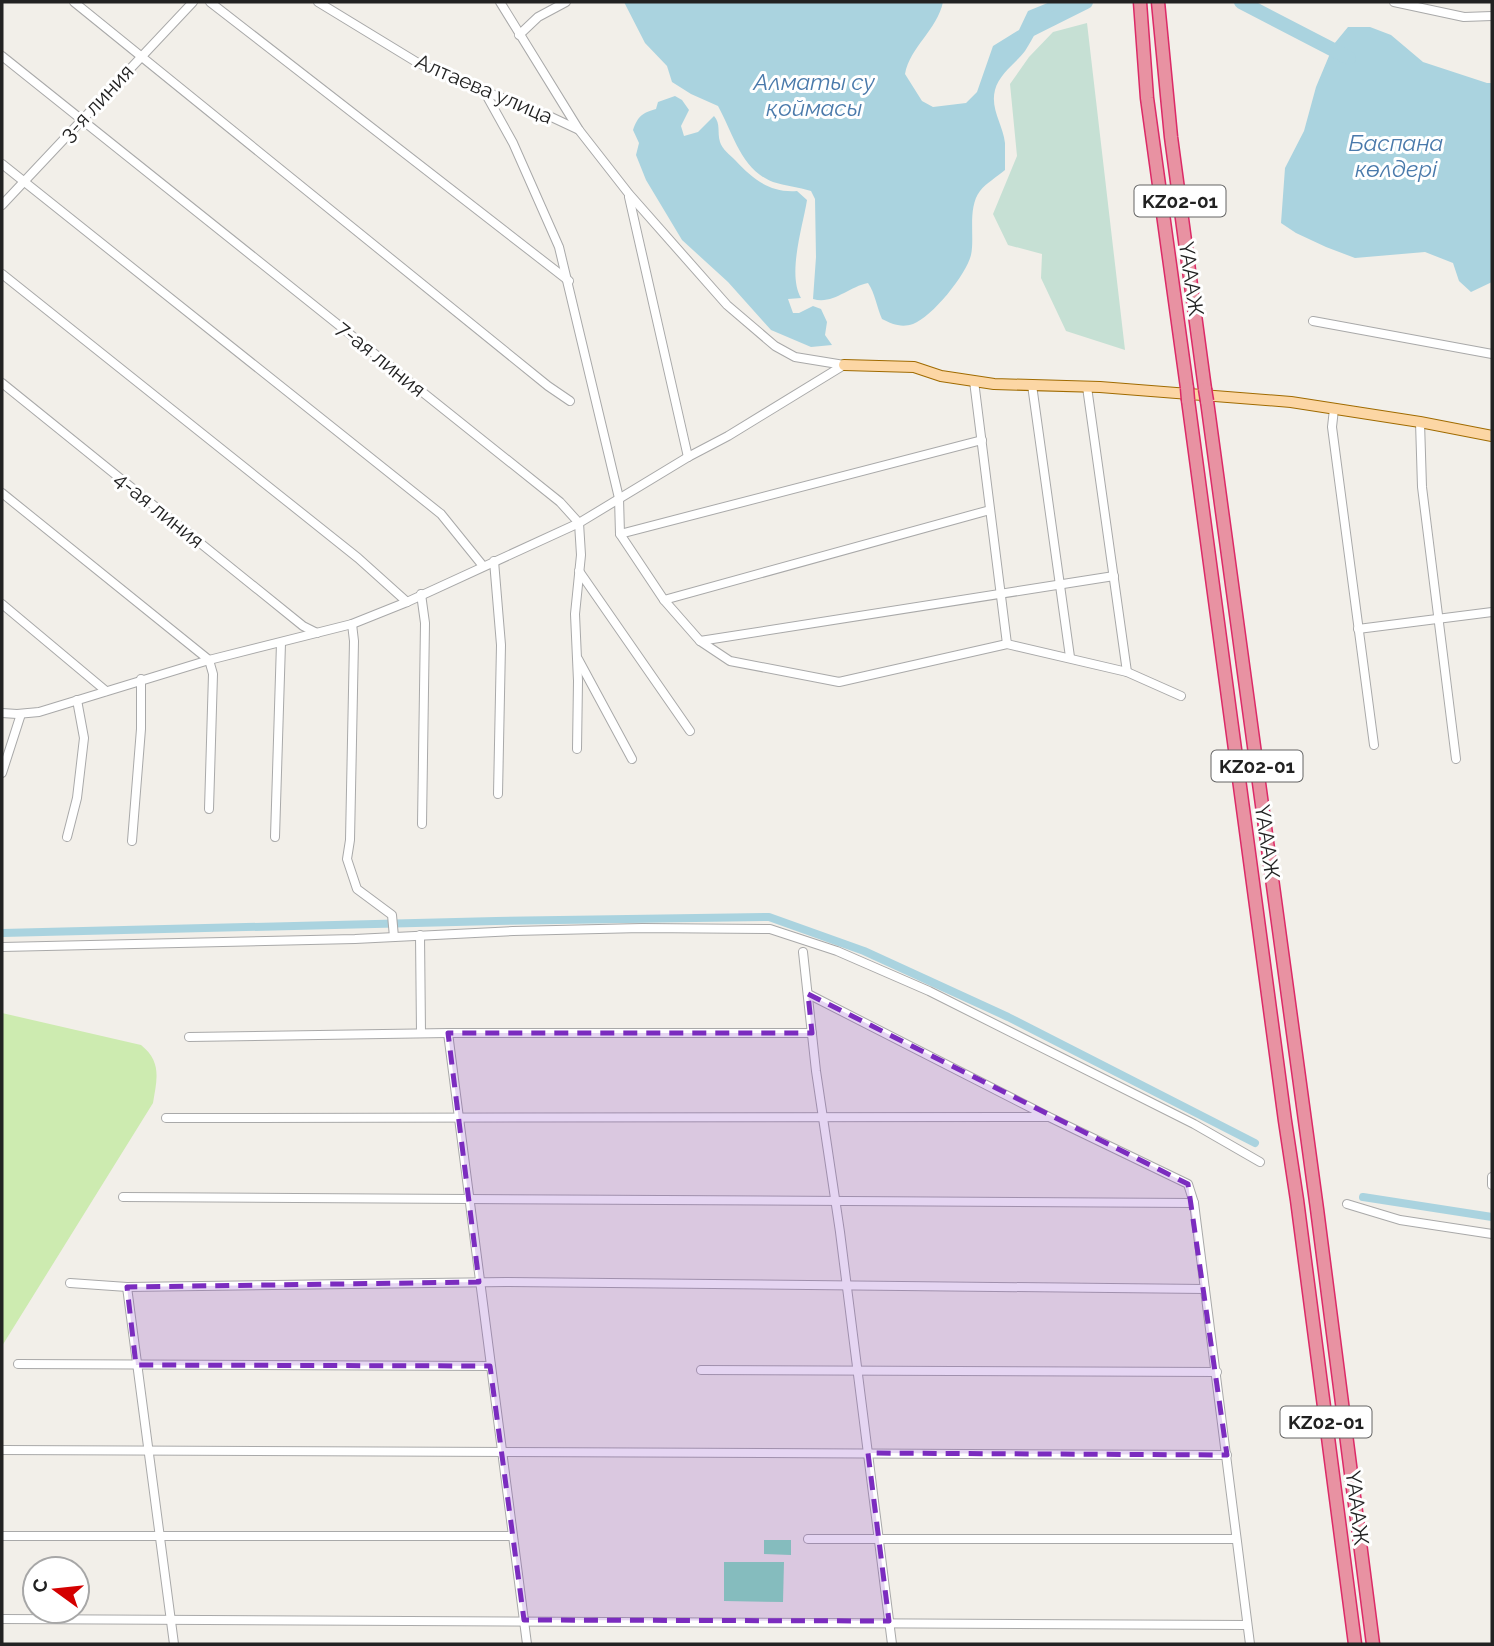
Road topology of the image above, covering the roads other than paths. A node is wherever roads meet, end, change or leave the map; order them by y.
1 (74, 2) edge
2 (192, 2) edge
3 (210, 2) edge
4 (318, 2) edge
5 (500, 2) edge
6 (566, 2) edge
7 (1394, 2) edge
8 (1140, 8) edge
9 (1158, 8) edge
10 (1492, 16) edge
11 (519, 35) junction
12 (141, 55) junction
13 (2, 56) edge
14 (483, 89) junction
15 (81, 120) junction
16 (579, 130) junction
17 (2, 163) edge
18 (25, 181) junction
19 (628, 194) junction
20 (2, 205) edge
21 (2, 274) edge
22 (569, 281) junction
23 (1313, 321) dead end
24 (1492, 354) edge
25 (844, 365) junction
26 (974, 381) junction
27 (2, 383) edge
28 (1031, 385) junction
29 (1087, 387) junction
30 (569, 401) dead end
31 (1334, 409) junction
32 (1420, 422) junction
33 (1492, 436) edge
34 (982, 440) junction
35 (688, 457) junction
36 (2, 493) edge
37 (619, 498) junction
38 (990, 510) junction
39 (579, 523) junction
40 (620, 534) junction
41 (494, 561) junction
42 (483, 566) junction
43 (579, 571) junction
44 (1114, 576) junction
45 (1060, 585) junction
46 (421, 594) junction
47 (1001, 595) junction
48 (664, 600) junction
49 (407, 602) junction
50 (2, 604) edge
51 (1492, 612) edge
52 (1437, 618) junction
53 (352, 624) junction
54 (1358, 629) junction
55 (318, 634) junction
56 (700, 641) junction
57 (281, 643) junction
58 (1007, 644) junction
59 (577, 657) junction
60 (1070, 657) junction
61 (209, 660) junction
62 (1127, 672) junction
63 (141, 679) junction
64 (106, 691) junction
65 (1181, 696) dead end
66 (77, 700) junction
67 (2, 713) edge
68 (21, 714) junction
69 (690, 731) dead end
70 (1374, 745) dead end
71 (578, 749) dead end
72 (1456, 758) dead end
73 (632, 759) dead end
74 (2, 773) edge
75 (498, 794) dead end
76 (209, 809) dead end
77 (422, 824) dead end
78 (67, 837) dead end
79 (275, 837) dead end
80 (132, 841) dead end
81 (394, 933) junction
82 (419, 935) junction
83 (2, 947) edge
84 (803, 952) dead end
85 (808, 994) junction
86 (421, 1033) junction
87 (448, 1033) junction
88 (812, 1033) junction
89 (190, 1037) dead end
90 (823, 1116) junction
91 (458, 1117) junction
92 (1049, 1117) junction
93 (166, 1118) dead end
94 (1261, 1162) dead end
95 (1492, 1177) edge
96 (1492, 1185) edge
97 (123, 1197) dead end
98 (469, 1199) junction
99 (835, 1201) junction
100 (1194, 1203) junction
101 (1347, 1205) dead end
102 (1492, 1234) edge
103 (479, 1282) junction
104 (70, 1283) dead end
105 (847, 1284) junction
106 (127, 1287) junction
107 (1205, 1289) junction
108 (18, 1364) dead end
109 (136, 1365) junction
110 (490, 1366) junction
111 (701, 1370) dead end
112 (858, 1370) junction
113 (1217, 1372) junction
114 (2, 1450) edge
115 (147, 1451) junction
116 (501, 1451) junction
117 (868, 1453) junction
118 (1227, 1455) junction
119 (159, 1535) junction
120 (2, 1536) edge
121 (512, 1536) junction
122 (808, 1539) dead end
123 (878, 1539) junction
124 (1236, 1539) junction
125 (2, 1619) edge
126 (170, 1620) junction
127 (524, 1620) junction
128 (889, 1621) junction
129 (1247, 1625) junction
130 (174, 1644) edge
131 (527, 1644) edge
132 (892, 1644) edge
133 (1250, 1644) edge
134 (1355, 1644) edge
135 (1373, 1644) edge

1 - 12 street
2 - 12 street, 3-я линия
3 - 22 street
4 - 14 street, Алтаева улица
5 - 11 street
6 - 11 street
7 - 10 street
8 - 134 highway, ҮАААЖ / KZ02-01
9 - 135 highway, ҮАААЖ / KZ02-01
11 - 16 street
12 - 15 street, 3-я линия
12 - 30 street
13 - 15 street, 7-ая линия
14 - 16 street, Алтаева улица
14 - 22 street
15 - 18 street, 3-я линия
15 - 39 street, 7-ая линия
16 - 19 street
17 - 18 street
18 - 20 street, 3-я линия
18 - 42 street
19 - 25 street
19 - 35 street
21 - 49 street
22 - 37 street
23 - 24 street
25 - 26 main road
25 - 35 street
26 - 28 main road
26 - 34 street
27 - 55 street, 4-ая линия
28 - 29 main road
28 - 45 street
29 - 31 main road
29 - 44 street
31 - 32 main road
31 - 54 street
32 - 33 main road
32 - 52 street
34 - 38 street
34 - 40 street
35 - 37 street
36 - 61 street
37 - 39 street
37 - 40 street
38 - 47 street
38 - 48 street
39 - 41 street
39 - 43 street
40 - 48 street
41 - 42 street
41 - 75 street
42 - 46 street
43 - 59 street
43 - 69 street
44 - 45 street
44 - 62 street
45 - 47 street
45 - 60 street
46 - 49 street
46 - 77 street
47 - 56 street
47 - 58 street
48 - 56 street
49 - 53 street
50 - 64 street
51 - 52 street
52 - 54 street
52 - 72 street
53 - 55 street
53 - 81 street
54 - 70 street
55 - 57 street
56 - 58 street
57 - 61 street
57 - 79 street
58 - 60 street
59 - 71 street
59 - 73 street
60 - 62 street
61 - 63 street
61 - 76 street
62 - 65 street
63 - 64 street
63 - 80 street
64 - 66 street
66 - 68 street
66 - 78 street
67 - 68 street
68 - 74 street
81 - 82 street
81 - 83 street
82 - 86 street
82 - 94 street
84 - 85 street
85 - 88 street
85 - 92 street
86 - 87 street
86 - 89 street
87 - 88 street
87 - 91 street
88 - 90 street
90 - 91 street
90 - 92 street
90 - 99 street
91 - 93 street
91 - 98 street
92 - 100 street
95 - 96 street
97 - 98 street
98 - 99 street
98 - 103 street
99 - 100 street
99 - 105 street
100 - 107 street
101 - 102 street
103 - 105 street
103 - 106 street
103 - 110 street
104 - 106 street
105 - 107 street
105 - 112 street
106 - 109 street
107 - 113 street
108 - 109 street
109 - 110 street
109 - 115 street
110 - 116 street
111 - 112 street
112 - 113 street
112 - 117 street
113 - 118 street
114 - 115 street
115 - 116 street
115 - 119 street
116 - 117 street
116 - 121 street
117 - 118 street
117 - 123 street
118 - 124 street
119 - 120 street
119 - 121 street
119 - 126 street
121 - 127 street
122 - 123 street
123 - 124 street
123 - 128 street
124 - 129 street
125 - 126 street
126 - 127 street
126 - 130 street
127 - 128 street
127 - 131 street
128 - 129 street
128 - 132 street
129 - 133 street

